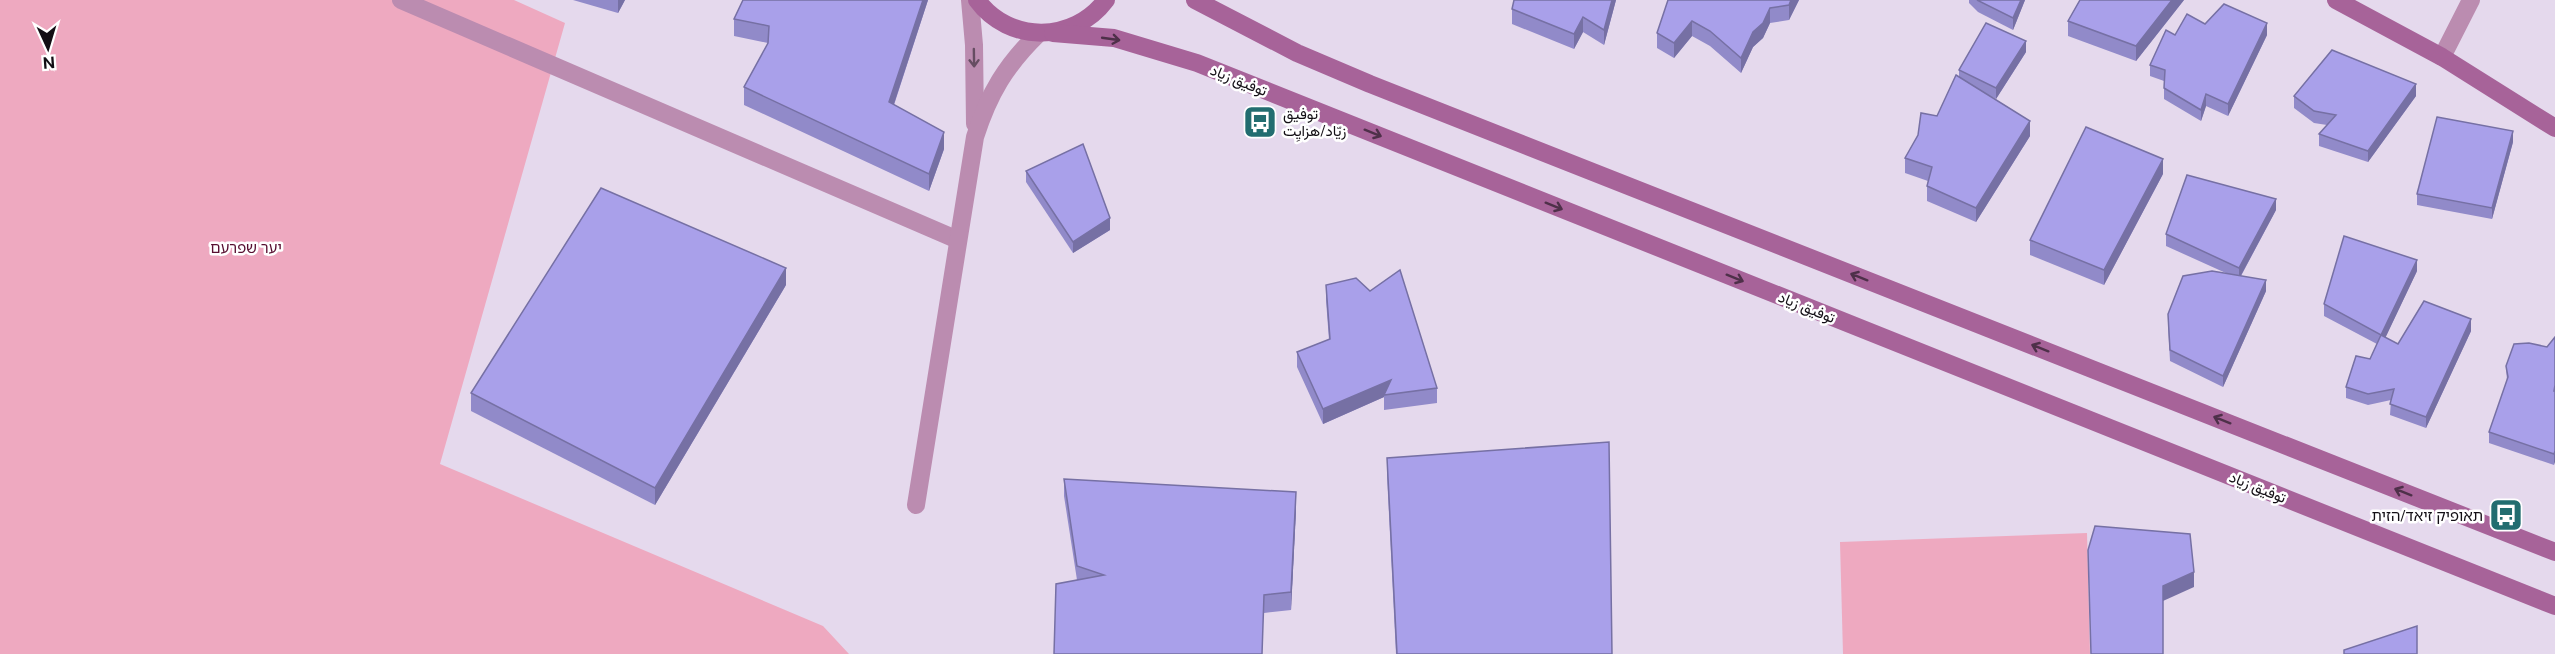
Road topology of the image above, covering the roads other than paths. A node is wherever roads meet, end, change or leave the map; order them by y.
1 (401, 0) edge
2 (970, 0) edge
3 (977, 0) edge
4 (1106, 0) edge
5 (1195, 0) edge
6 (2336, 0) edge
7 (2471, 0) edge
8 (1046, 33) junction
9 (2442, 57) junction
10 (2555, 128) edge
11 (975, 137) junction
12 (958, 240) junction
13 (916, 505) dead end
14 (2555, 552) edge
15 (2555, 606) edge

1 - 12 street
2 -> 11 street
3 - 8 main road, توفيق زياد
4 - 8 main road
14 -> 5 main road
6 - 9 main road
7 - 9 street
8 - 11 street
8 -> 15 main road, توفيق زياد
9 - 10 main road
11 - 12 street
12 - 13 street

